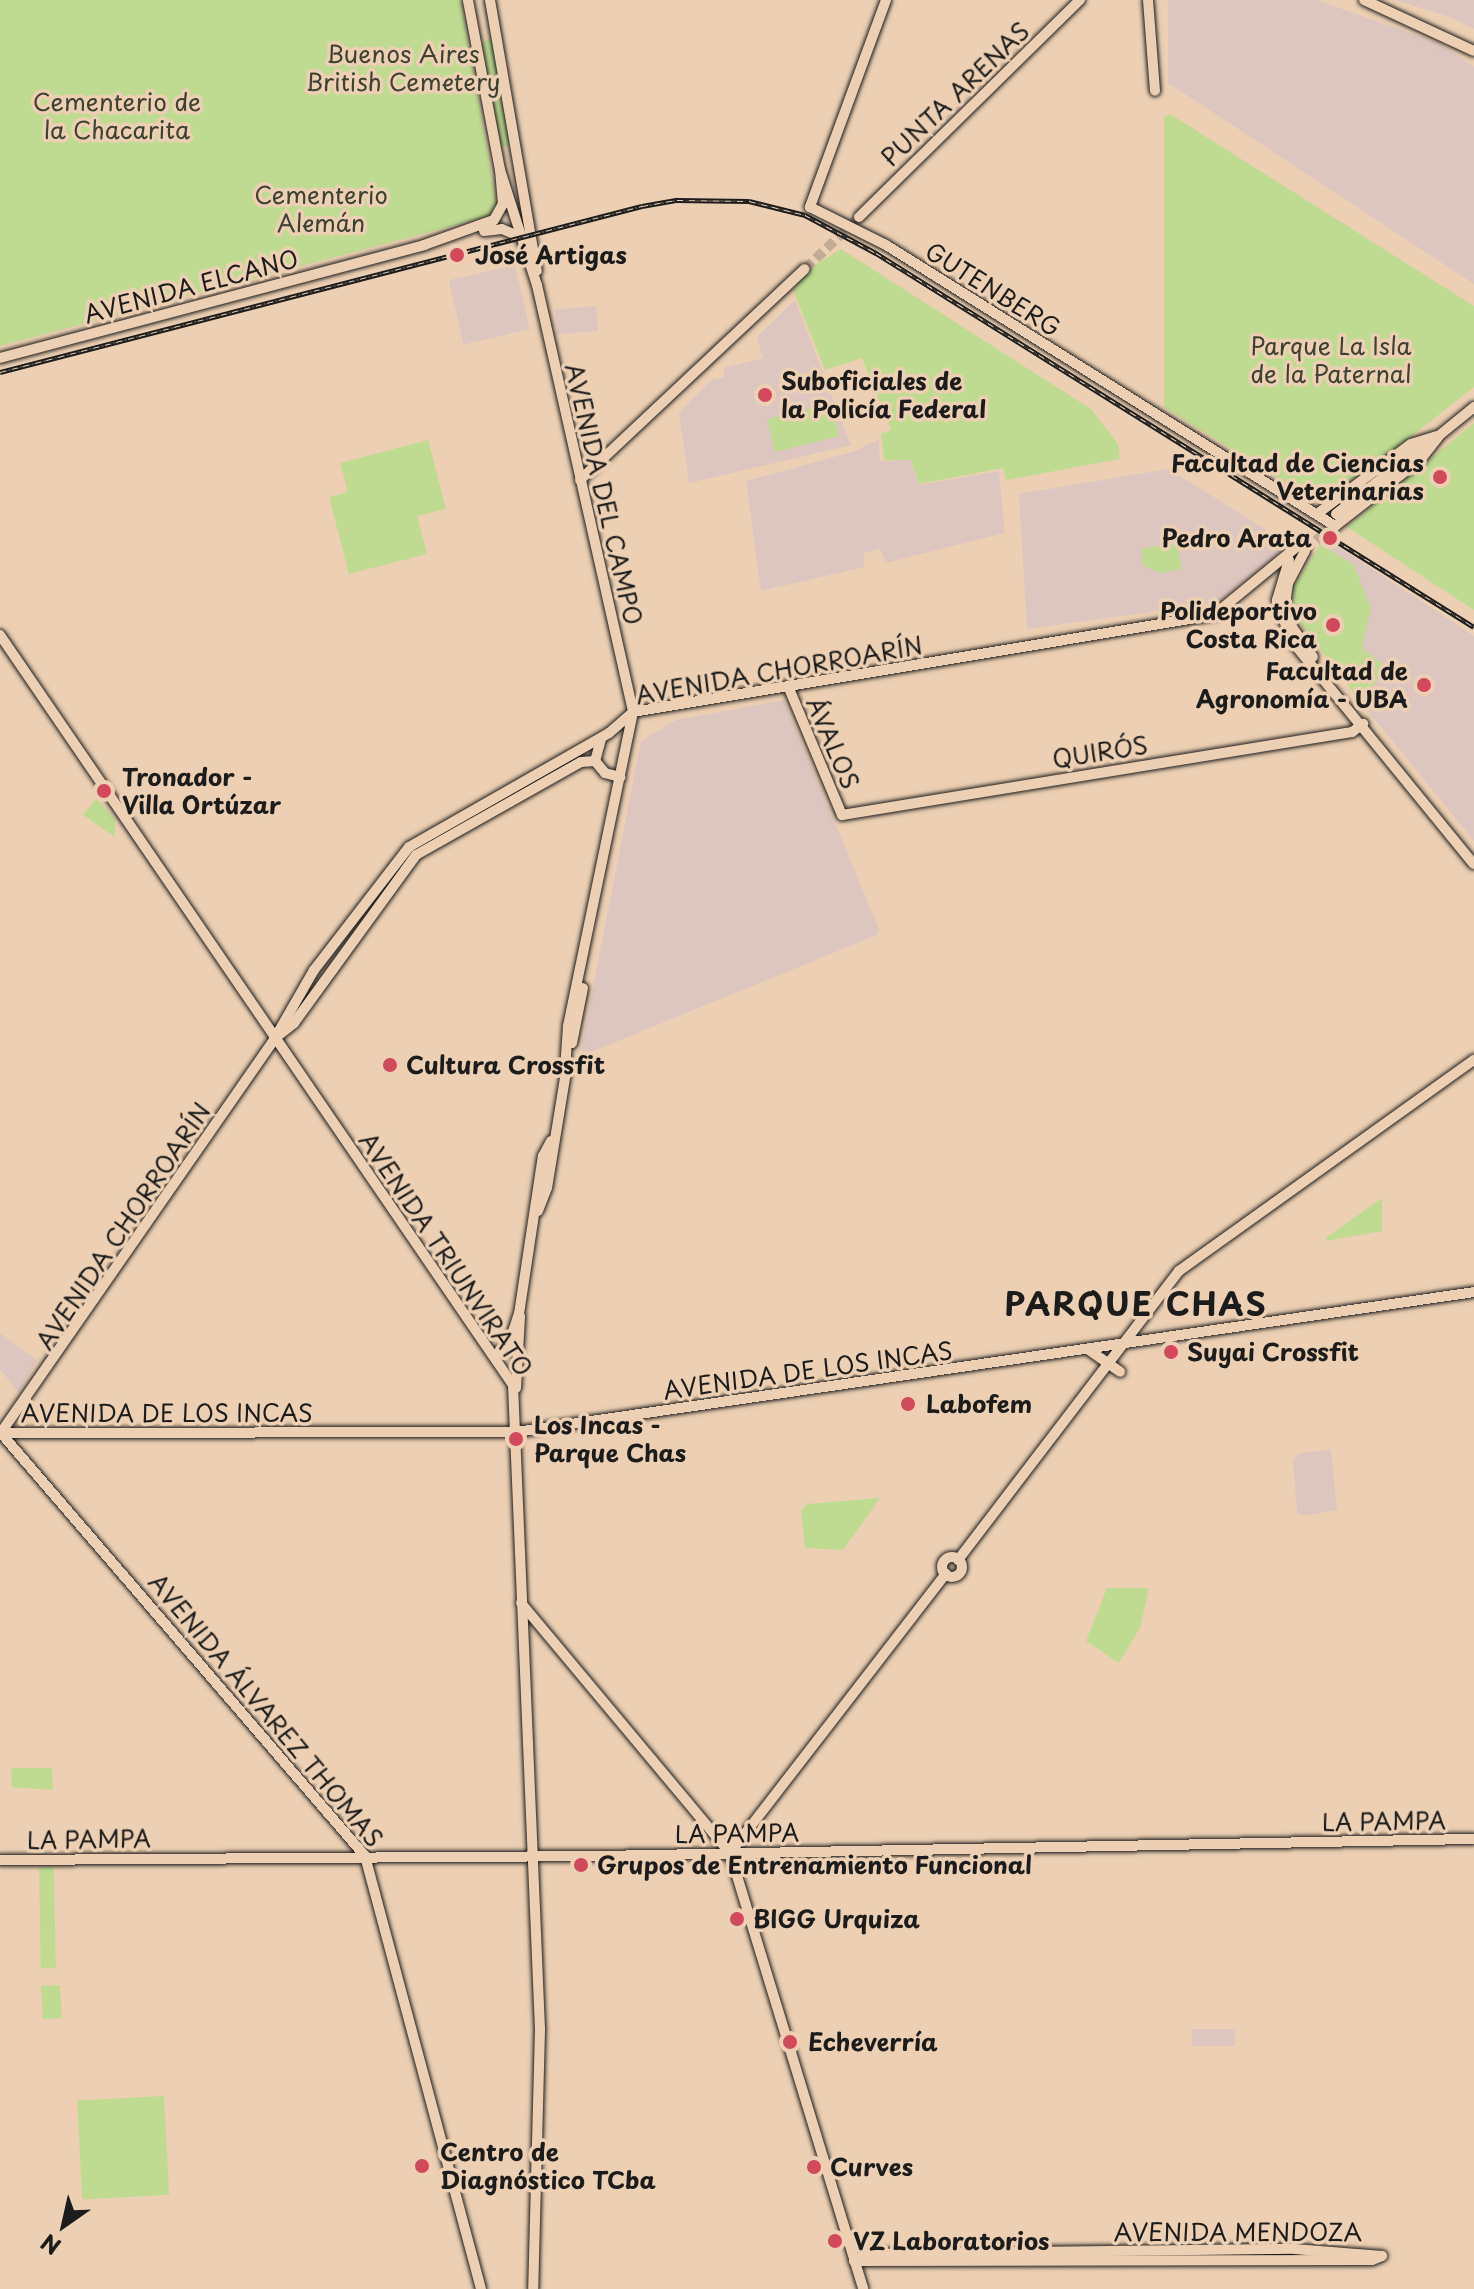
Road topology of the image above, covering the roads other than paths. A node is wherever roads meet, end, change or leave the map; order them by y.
1 (468, 0) edge
2 (490, 0) edge
3 (886, 0) edge
4 (1148, 0) edge
5 (1157, 0) edge
6 (1364, 0) edge
7 (1077, 1) edge
8 (1153, 19) junction
9 (495, 29) junction
10 (473, 32) junction
11 (1474, 51) edge
12 (1155, 91) dead end
13 (515, 143) junction
14 (495, 146) junction
15 (500, 170) junction
16 (525, 200) junction
17 (516, 214) junction
18 (859, 217) tunnel mouth
19 (494, 224) junction
20 (523, 238) junction
21 (805, 269) tunnel mouth
22 (537, 285) junction
23 (0, 358) edge
24 (1474, 407) edge
25 (580, 480) junction
26 (0, 635) edge
27 (788, 686) junction
28 (633, 712) junction
29 (1363, 724) junction
30 (602, 737) junction
31 (595, 761) junction
32 (620, 777) junction
33 (524, 781) junction
34 (529, 792) junction
35 (842, 815) joint
36 (468, 819) junction
37 (1474, 864) edge
38 (275, 1038) junction
39 (1474, 1060) edge
40 (1474, 1292) edge
41 (519, 1314) junction
42 (1140, 1320) junction
43 (1150, 1339) junction
44 (1122, 1344) junction
45 (1087, 1349) junction
46 (494, 1356) junction
47 (1109, 1361) junction
48 (1120, 1372) dead end
49 (516, 1395) junction
50 (516, 1432) junction
51 (0, 1433) edge
52 (520, 1602) junction
53 (1474, 1839) edge
54 (730, 1853) junction
55 (365, 1856) junction
56 (533, 1856) junction
57 (0, 1860) edge
58 (854, 2261) junction
59 (481, 2289) edge
60 (533, 2289) edge
61 (863, 2289) edge

1 - 10 main road, AVENIDA DEL CAMPO
2 - 9 main road, AVENIDA DEL CAMPO
3 - 24 main road, GUTENBERG
4 - 8 main road
5 - 8 main road
6 - 11 main road
7 - 18 main road, PUNTA ARENAS
8 - 12 main road
9 - 10 main road
9 - 13 main road, AVENIDA DEL CAMPO
10 - 14 main road, AVENIDA DEL CAMPO
13 - 14 main road
13 - 16 main road, AVENIDA DEL CAMPO
14 - 15 main road, AVENIDA DEL CAMPO
15 - 17 main road, AVENIDA DEL CAMPO
15 - 19 main road, AVENIDA DEL CAMPO
16 - 17 main road
16 - 22 main road, AVENIDA DEL CAMPO
17 - 19 main road, AVENIDA ELCANO
17 - 20 main road, AVENIDA DEL CAMPO
19 - 20 main road
19 - 23 main road, AVENIDA ELCANO
20 - 22 main road, AVENIDA DEL CAMPO
21 - 25 main road
22 - 25 main road, AVENIDA DEL CAMPO
25 - 28 main road, AVENIDA DEL CAMPO
26 - 38 main road, AVENIDA TRIUNVIRATO
27 - 28 main road, AVENIDA CHORROARÍN
27 - 29 main road, AVENIDA CHORROARÍN
27 - 35 main road, ÁVALOS
28 - 30 main road, AVENIDA CHORROARÍN
28 - 32 main road
29 - 35 main road, QUIRÓS
29 - 37 main road
30 - 31 main road
30 - 33 main road, AVENIDA CHORROARÍN
31 - 32 main road
31 - 34 main road, AVENIDA CHORROARÍN
32 - 41 main road
33 - 34 main road
33 - 36 main road, AVENIDA CHORROARÍN
34 - 36 main road, AVENIDA CHORROARÍN
36 - 38 main road, AVENIDA CHORROARÍN
38 - 46 main road, AVENIDA TRIUNVIRATO
38 - 51 main road, AVENIDA CHORROARÍN
39 - 42 main road
40 - 43 main road, AVENIDA DE LOS INCAS
41 - 46 main road
41 - 49 main road
42 - 43 main road
42 - 44 main road
43 - 44 main road, AVENIDA DE LOS INCAS
44 - 45 main road, AVENIDA DE LOS INCAS
44 - 47 main road
45 - 47 main road
45 - 50 main road, AVENIDA DE LOS INCAS
46 - 49 main road, AVENIDA TRIUNVIRATO
47 - 48 main road
47 - 54 main road
49 - 50 main road, AVENIDA TRIUNVIRATO
50 - 51 main road, AVENIDA DE LOS INCAS
50 - 52 main road, AVENIDA TRIUNVIRATO
51 - 55 main road, AVENIDA ÁLVAREZ THOMAS
52 - 54 main road
52 - 56 main road, AVENIDA TRIUNVIRATO
53 - 54 main road, LA PAMPA
54 - 56 main road, LA PAMPA
54 - 58 main road
55 - 56 main road, LA PAMPA
55 - 57 main road, LA PAMPA
55 - 59 main road, AVENIDA ÁLVAREZ THOMAS
56 - 60 main road, AVENIDA TRIUNVIRATO
58 - 58 main road, AVENIDA MENDOZA
58 - 61 main road

